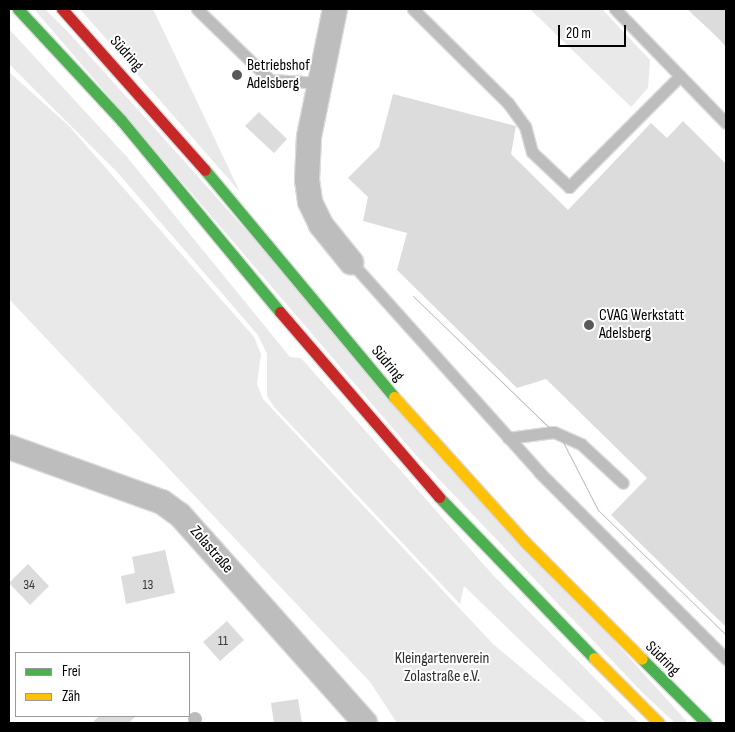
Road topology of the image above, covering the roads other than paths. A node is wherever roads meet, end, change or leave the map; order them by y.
1 (18, 9) edge
2 (62, 9) edge
3 (197, 9) edge
4 (335, 9) edge
5 (413, 9) edge
6 (615, 9) edge
7 (680, 76) junction
8 (322, 83) junction
9 (726, 123) edge
10 (351, 262) joint
11 (508, 438) junction
12 (9, 447) edge
13 (622, 483) dead end
14 (723, 654) edge
15 (365, 723) edge
16 (659, 723) edge
17 (706, 723) edge

1 - 16 main road
2 - 17 main road, Südring
3 - 8 lane
4 - 8 street
5 - 7 lane
6 - 7 lane
7 - 9 lane
8 - 10 street
10 - 11 lane
11 - 13 lane
11 - 14 lane
12 - 15 street, Zolastraße

